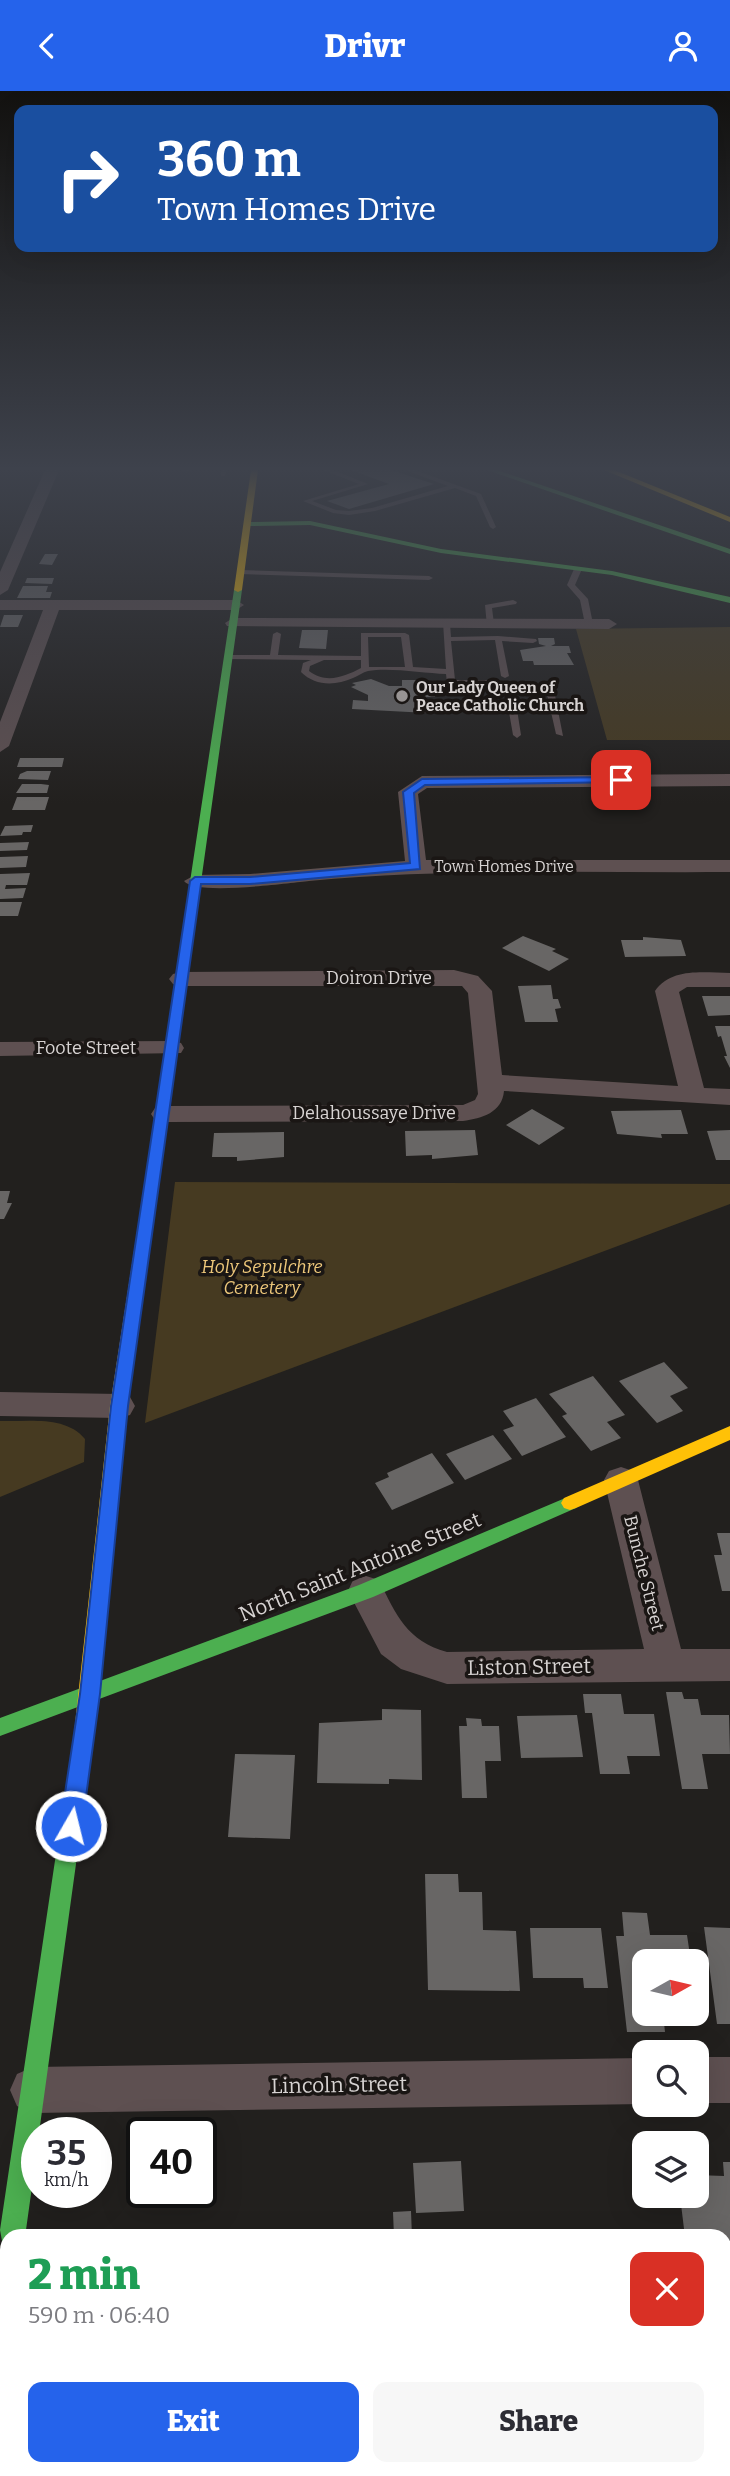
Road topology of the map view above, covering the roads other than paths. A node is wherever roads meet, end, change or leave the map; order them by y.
1 (240, 581) edge
2 (573, 581) edge
3 (655, 581) edge
4 (730, 600) edge
5 (513, 602) dead end
6 (0, 605) edge
7 (53, 605) junction
8 (236, 605) junction
9 (233, 623) junction
10 (589, 624) junction
11 (609, 624) dead end
12 (447, 631) junction
13 (494, 631) junction
14 (277, 634) dead end
15 (533, 641) dead end
16 (228, 657) junction
17 (274, 658) junction
18 (322, 658) junction
19 (365, 659) junction
20 (365, 669) junction
21 (408, 669) junction
22 (450, 671) junction
23 (505, 676) dead end
24 (509, 688) junction
25 (560, 734) dead end
26 (517, 735) dead end
27 (0, 746) edge
28 (730, 780) edge
29 (416, 866) junction
30 (730, 866) edge
31 (195, 881) junction
32 (181, 979) junction
33 (730, 980) edge
34 (172, 1048) junction
35 (0, 1049) edge
36 (490, 1082) junction
37 (693, 1094) junction
38 (730, 1097) edge
39 (164, 1114) junction
40 (0, 1404) edge
41 (120, 1406) junction
42 (730, 1433) edge
43 (621, 1480) junction
44 (366, 1591) junction
45 (730, 1665) edge
46 (667, 1666) junction
47 (90, 1694) junction
48 (0, 1727) edge
49 (709, 2080) edge
50 (730, 2080) edge
51 (632, 2081) edge
52 (33, 2090) junction
53 (9, 2229) edge

1 - 8 main road
2 - 10 lane
3 - 4 main road
5 - 13 lane
6 - 7 street
7 - 8 street
7 - 27 street
8 - 9 main road
9 - 12 street
9 - 16 main road
10 - 11 street
10 - 13 street
12 - 13 street
12 - 22 lane
13 - 15 lane
13 - 23 lane
14 - 17 lane
16 - 17 lane
16 - 31 main road
17 - 18 lane
18 - 19 lane
18 - 20 lane
19 - 20 lane
19 - 21 lane
20 - 21 lane
21 - 22 lane
22 - 24 lane
24 - 25 lane
24 - 26 lane
28 - 29 street
29 - 30 street, Town Homes Drive
29 - 31 street, Town Homes Drive
31 - 32 main road
32 - 34 main road
32 - 36 street, Doiron Drive
33 - 37 street
34 - 35 street, Foote Street
34 - 39 main road
36 - 37 street
36 - 39 street, Delahoussaye Drive
37 - 38 street
39 - 41 main road
40 - 41 street
41 - 47 main road
42 - 43 main road, North Saint Antoine Street
43 - 44 main road, North Saint Antoine Street
43 - 46 street, Bunche Street
44 - 46 street, Liston Street
44 - 47 main road, North Saint Antoine Street
45 - 46 street, Liston Street
47 - 48 main road, North Saint Antoine Street
47 - 52 main road
49 - 50 street
51 - 52 street, Lincoln Street
52 - 53 main road

